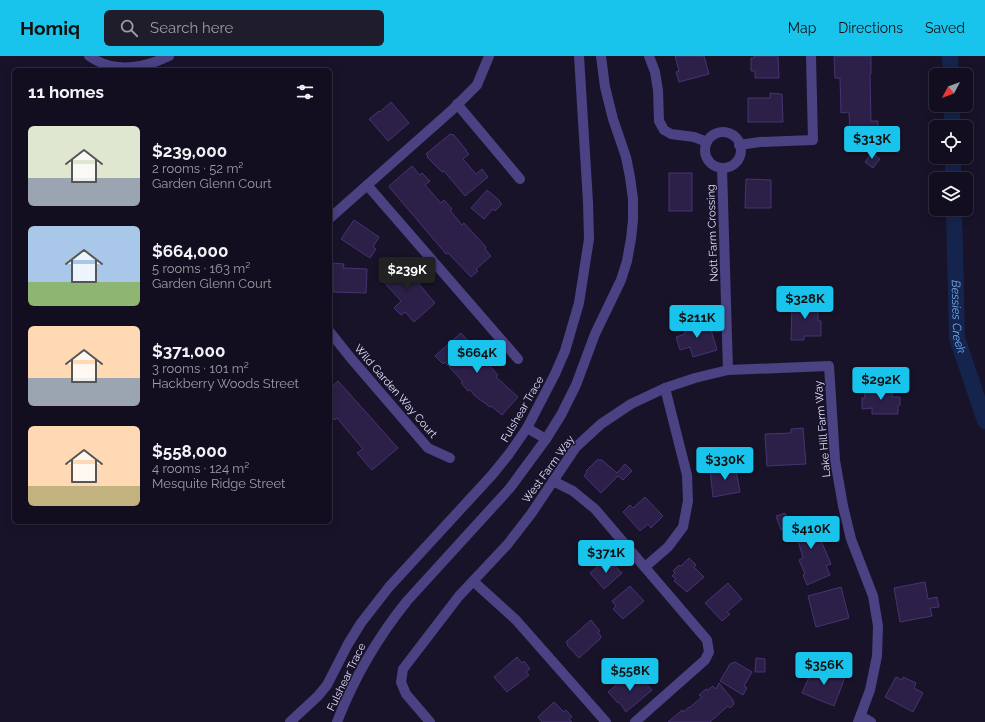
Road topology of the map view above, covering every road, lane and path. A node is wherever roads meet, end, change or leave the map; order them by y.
1 (89, 56) edge
2 (169, 56) edge
3 (489, 56) edge
4 (580, 56) edge
5 (602, 56) edge
6 (649, 56) edge
7 (811, 56) edge
8 (454, 107) junction
9 (707, 142) junction
10 (739, 145) junction
11 (722, 168) junction
12 (520, 179) dead end
13 (367, 185) junction
14 (332, 216) edge
15 (332, 335) edge
16 (518, 359) dead end
17 (829, 366) joint
18 (728, 370) junction
19 (665, 388) junction
20 (527, 428) junction
21 (546, 439) junction
22 (450, 458) dead end
23 (553, 481) junction
24 (645, 567) junction
25 (473, 581) junction
26 (859, 719) edge
27 (290, 722) edge
28 (337, 722) edge
29 (430, 722) edge
30 (606, 722) edge
31 (635, 722) edge
32 (871, 722) edge

1 - 2 street
3 - 8 street
4 - 20 street, Fulshear Trace
5 - 21 street, Fulshear Trace
6 - 9 street
7 - 10 street
8 - 12 street
8 - 13 street
9 - 10 street
9 - 11 street
10 - 11 street
11 - 18 street, Nott Farm Crossing
13 - 14 street
13 - 16 street
15 - 22 street, Wild Garden Way Court
17 - 18 street, West Farm Way
17 - 26 street, Lake Hill Farm Way
18 - 19 street, West Farm Way
19 - 23 street, West Farm Way
19 - 24 street
20 - 21 street
20 - 27 street, Fulshear Trace
21 - 28 street, Fulshear Trace
23 - 24 street
23 - 25 street, West Farm Way
24 - 31 street
25 - 29 street, West Farm Way
25 - 30 street
26 - 32 street

